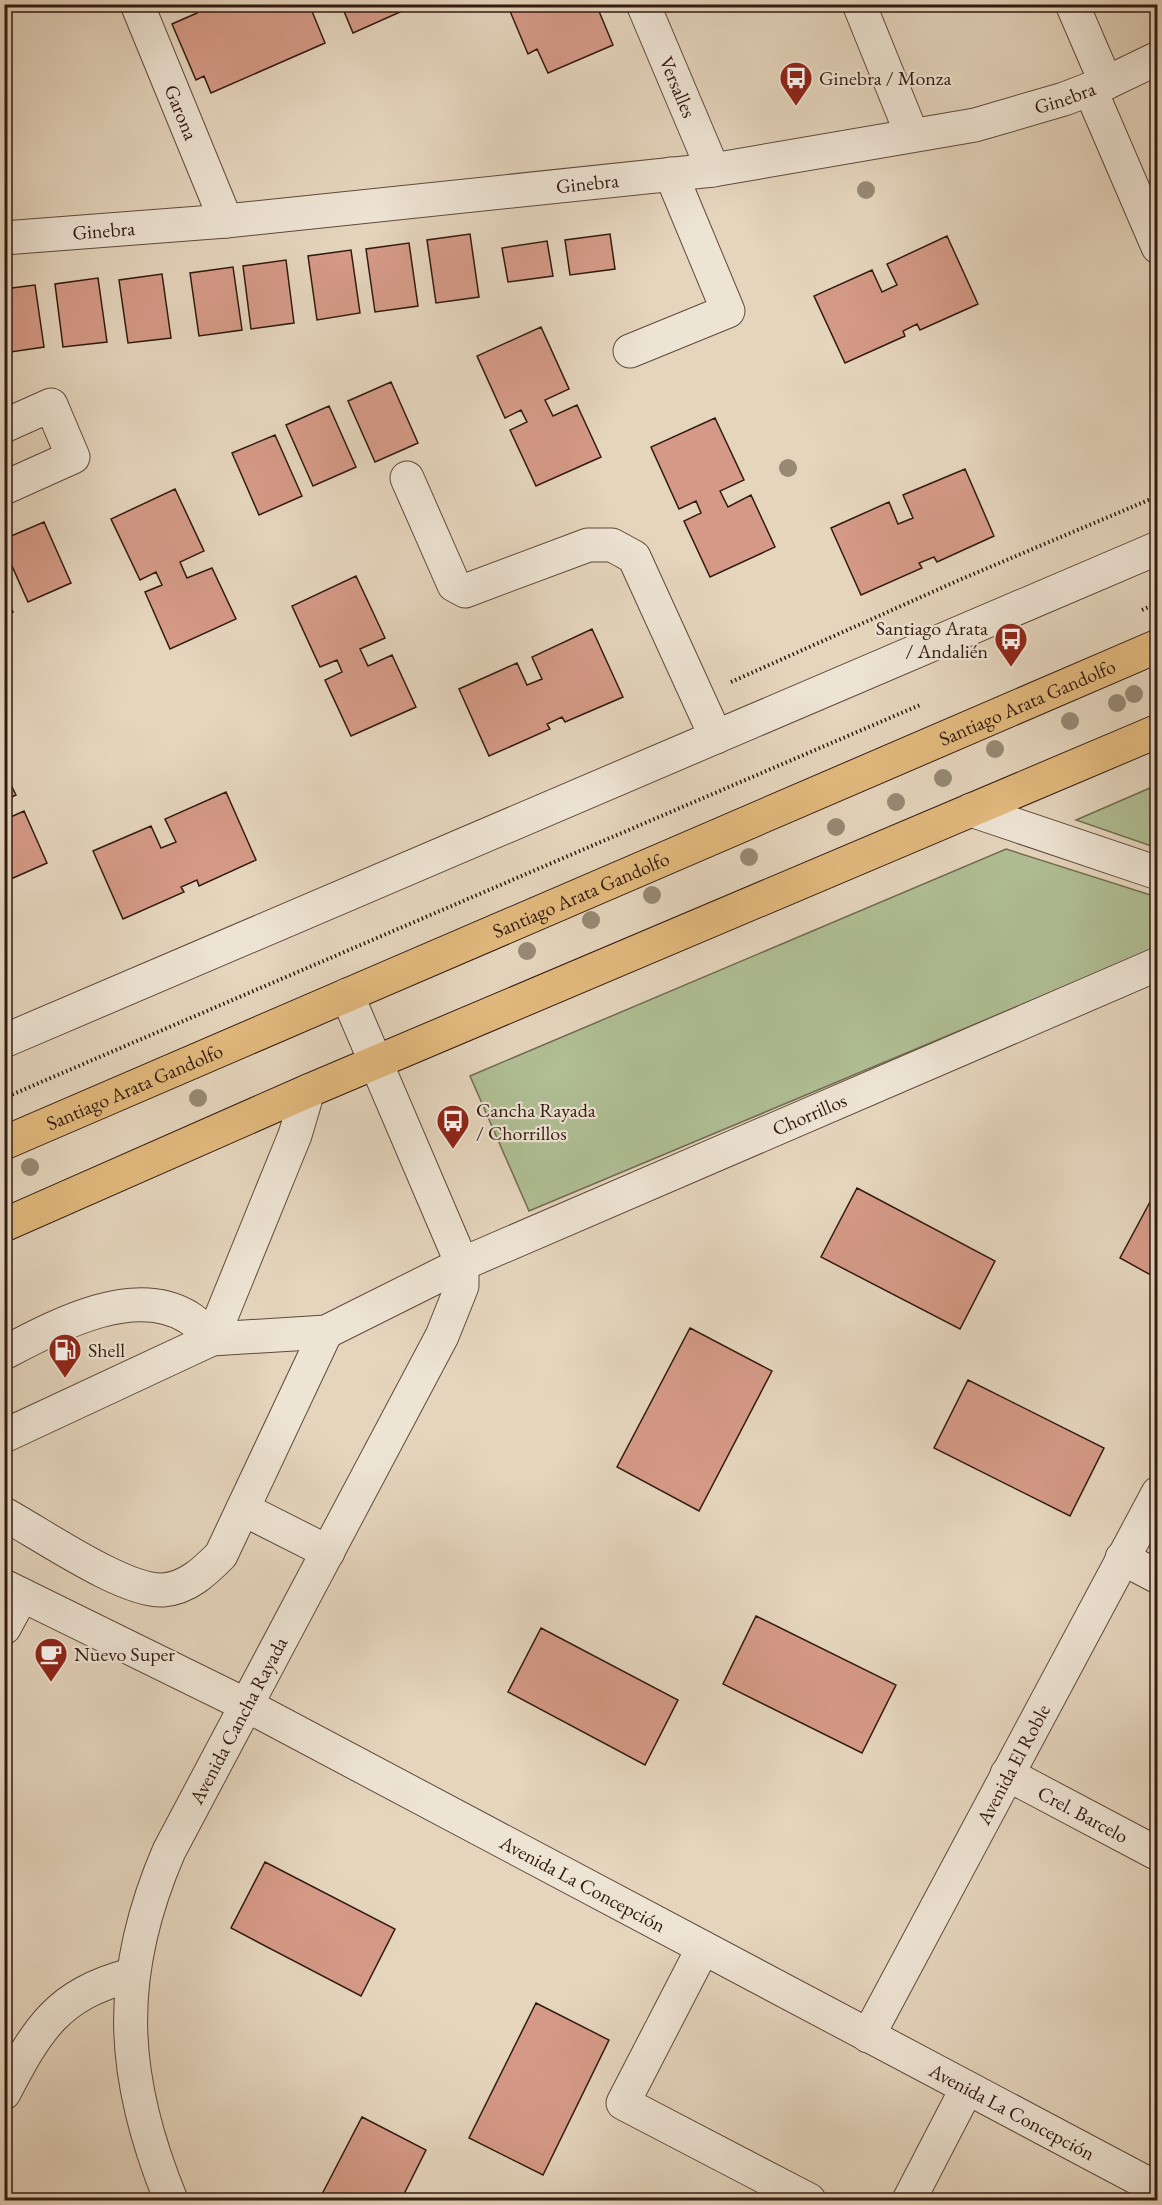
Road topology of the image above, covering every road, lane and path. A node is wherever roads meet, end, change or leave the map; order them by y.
1 (137, 4) edge
2 (643, 4) edge
3 (859, 4) edge
4 (1072, 4) edge
5 (1158, 58) edge
6 (1098, 86) junction
7 (912, 135) junction
8 (713, 170) junction
9 (671, 174) junction
10 (226, 221) junction
11 (4, 238) edge
12 (1158, 247) edge
13 (630, 351) dead end
14 (4, 426) edge
15 (407, 478) dead end
16 (4, 488) edge
17 (1158, 496) edge
18 (1158, 548) edge
19 (1158, 603) edge
20 (1136, 613) dead end
21 (1158, 646) edge
22 (698, 697) junction
23 (926, 702) dead end
24 (1158, 731) edge
25 (716, 737) junction
26 (971, 810) junction
27 (1158, 873) edge
28 (1158, 964) edge
29 (347, 995) junction
30 (4, 1041) edge
31 (378, 1062) junction
32 (308, 1091) junction
33 (4, 1098) edge
34 (4, 1143) edge
35 (4, 1225) edge
36 (462, 1264) junction
37 (326, 1332) junction
38 (212, 1339) junction
39 (4, 1353) edge
40 (4, 1436) edge
41 (1158, 1493) edge
42 (243, 1509) junction
43 (4, 1514) edge
44 (328, 1552) junction
45 (1122, 1558) junction
46 (1158, 1577) edge
47 (14, 1590) edge
48 (4, 1629) edge
49 (248, 1706) junction
50 (1007, 1774) junction
51 (1158, 1854) edge
52 (703, 1948) junction
53 (131, 1975) junction
54 (868, 2036) junction
55 (967, 2088) junction
56 (4, 2093) edge
57 (1158, 2189) edge
58 (171, 2200) edge
59 (809, 2200) edge
60 (909, 2200) edge

1 - 10 street, Garona
2 - 8 street, Versalles
3 - 7 street
4 - 6 street
5 - 6 street, Ginebra
6 - 7 street, Ginebra
6 - 12 street
7 - 8 street, Ginebra
8 - 9 street, Ginebra
9 - 10 street, Ginebra
9 - 13 street
10 - 11 street, Ginebra
14 - 16 street
15 - 22 street
17 - 22 path
18 - 25 street
19 - 20 path
21 - 29 main road, Santiago Arata Gandolfo
22 - 25 street
23 - 33 path
24 - 26 main road
25 - 30 street
26 - 27 street
26 - 31 main road
28 - 36 street, Chorrillos
29 - 31 street
29 - 34 main road, Santiago Arata Gandolfo
31 - 32 main road
31 - 36 street
32 - 35 main road
32 - 38 street
36 - 37 street, Chorrillos
36 - 44 street, Avenida Cancha Rayada
37 - 38 street
37 - 42 street
38 - 39 street
38 - 40 street
41 - 45 street, Avenida El Roble
42 - 43 street
42 - 44 street
44 - 49 street, Avenida Cancha Rayada
45 - 46 street
45 - 50 street, Avenida El Roble
47 - 48 street
47 - 49 street, Avenida La Concepción
49 - 52 street, Avenida La Concepción
49 - 53 street, Avenida Cancha Rayada
50 - 51 street, Crel. Barcelo
50 - 54 street, Avenida El Roble
52 - 54 street, Avenida La Concepción
52 - 59 street
53 - 56 street
53 - 58 street, Avenida Cancha Rayada
54 - 55 street, Avenida La Concepción
55 - 57 street, Avenida La Concepción
55 - 60 street

